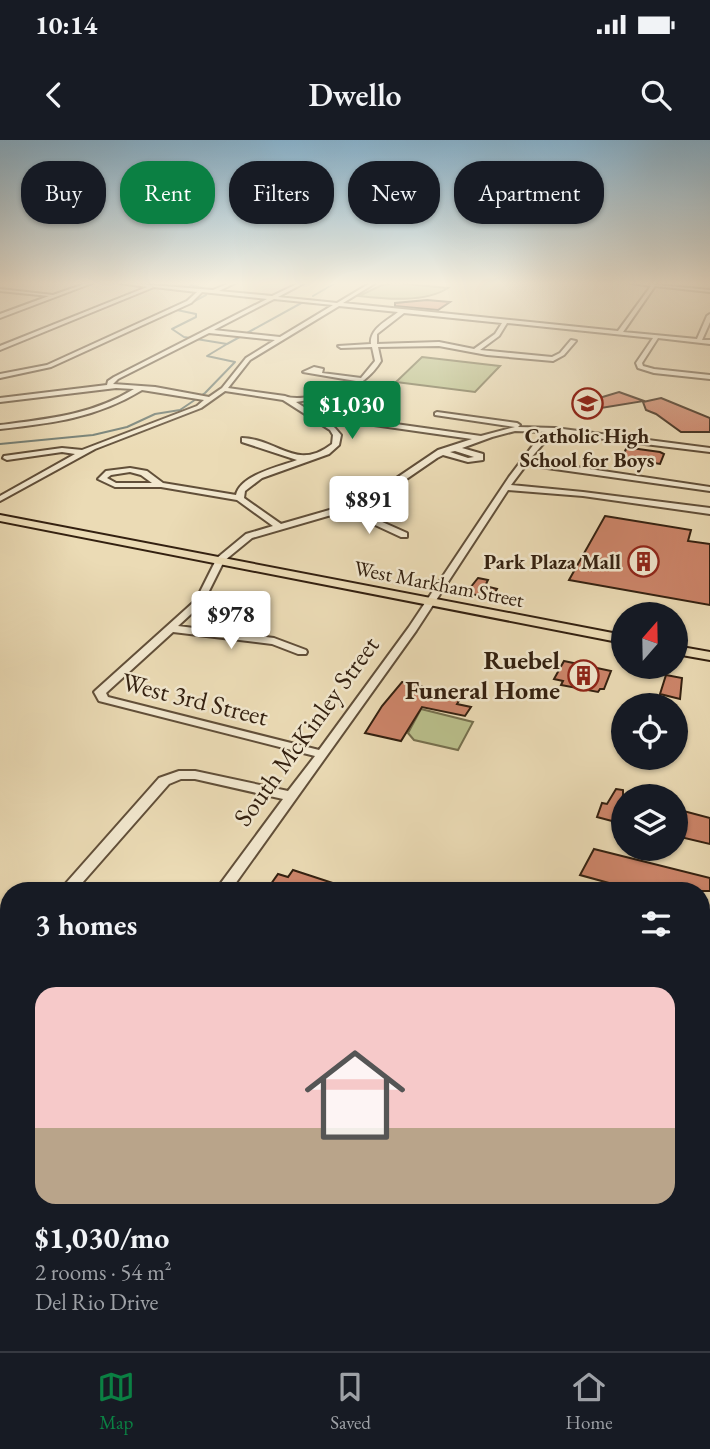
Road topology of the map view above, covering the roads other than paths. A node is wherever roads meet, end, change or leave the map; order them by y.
1 (23, 339) edge
2 (107, 339) edge
3 (194, 339) edge
4 (276, 339) edge
5 (280, 339) joint
6 (375, 339) edge
7 (492, 339) edge
8 (655, 339) edge
9 (672, 339) edge
10 (573, 341) dead end
11 (699, 341) joint
12 (710, 342) edge
13 (375, 345) junction
14 (341, 346) dead end
15 (0, 348) edge
16 (475, 351) junction
17 (317, 374) dead end
18 (0, 376) edge
19 (710, 377) edge
20 (360, 380) junction
21 (110, 387) junction
22 (141, 388) junction
23 (224, 388) junction
24 (210, 399) junction
25 (0, 400) edge
26 (292, 401) junction
27 (438, 414) dead end
28 (320, 422) junction
29 (0, 427) edge
30 (534, 428) junction
31 (556, 430) junction
32 (480, 438) junction
33 (245, 440) dead end
34 (453, 448) junction
35 (710, 450) edge
36 (82, 452) junction
37 (441, 453) junction
38 (7, 458) dead end
39 (306, 460) junction
40 (524, 462) junction
41 (161, 485) junction
42 (507, 487) junction
43 (710, 489) edge
44 (240, 498) junction
45 (0, 499) edge
46 (347, 509) junction
47 (710, 511) edge
48 (0, 518) edge
49 (280, 527) junction
50 (404, 535) dead end
51 (220, 561) junction
52 (432, 602) junction
53 (169, 628) junction
54 (611, 637) edge
55 (302, 652) dead end
56 (688, 652) edge
57 (710, 656) edge
58 (321, 754) junction
59 (290, 796) junction
60 (73, 882) edge
61 (228, 882) edge

1 - 15 street
2 - 18 street
3 - 21 street
4 - 5 street
5 - 23 street
6 - 13 street
7 - 16 street
8 - 19 street
9 - 11 street
10 - 16 street
11 - 12 street
13 - 14 street
13 - 16 street
13 - 20 street
17 - 20 street
20 - 26 street
21 - 22 street
21 - 25 street
22 - 24 street
22 - 29 street
23 - 24 street
23 - 26 street
24 - 36 street
26 - 28 street
27 - 30 street
28 - 32 street
28 - 39 street
30 - 31 street
30 - 32 street
31 - 35 street
31 - 40 street
32 - 34 street
33 - 39 street
34 - 37 street
34 - 37 street
36 - 38 street
36 - 45 street
37 - 46 street
39 - 44 street
40 - 42 street
40 - 43 street
41 - 41 street
41 - 44 street
42 - 47 street
42 - 52 street, South McKinley Street
44 - 49 street
46 - 49 street
46 - 50 street
48 - 51 main road, West Markham Street
49 - 51 street
51 - 52 main road, West Markham Street
51 - 53 street
52 - 54 main road, West Markham Street
52 - 58 street, South McKinley Street
53 - 55 street
53 - 58 street, West 3rd Street
56 - 57 main road
58 - 59 street, South McKinley Street
59 - 60 street
59 - 61 street, South McKinley Street

